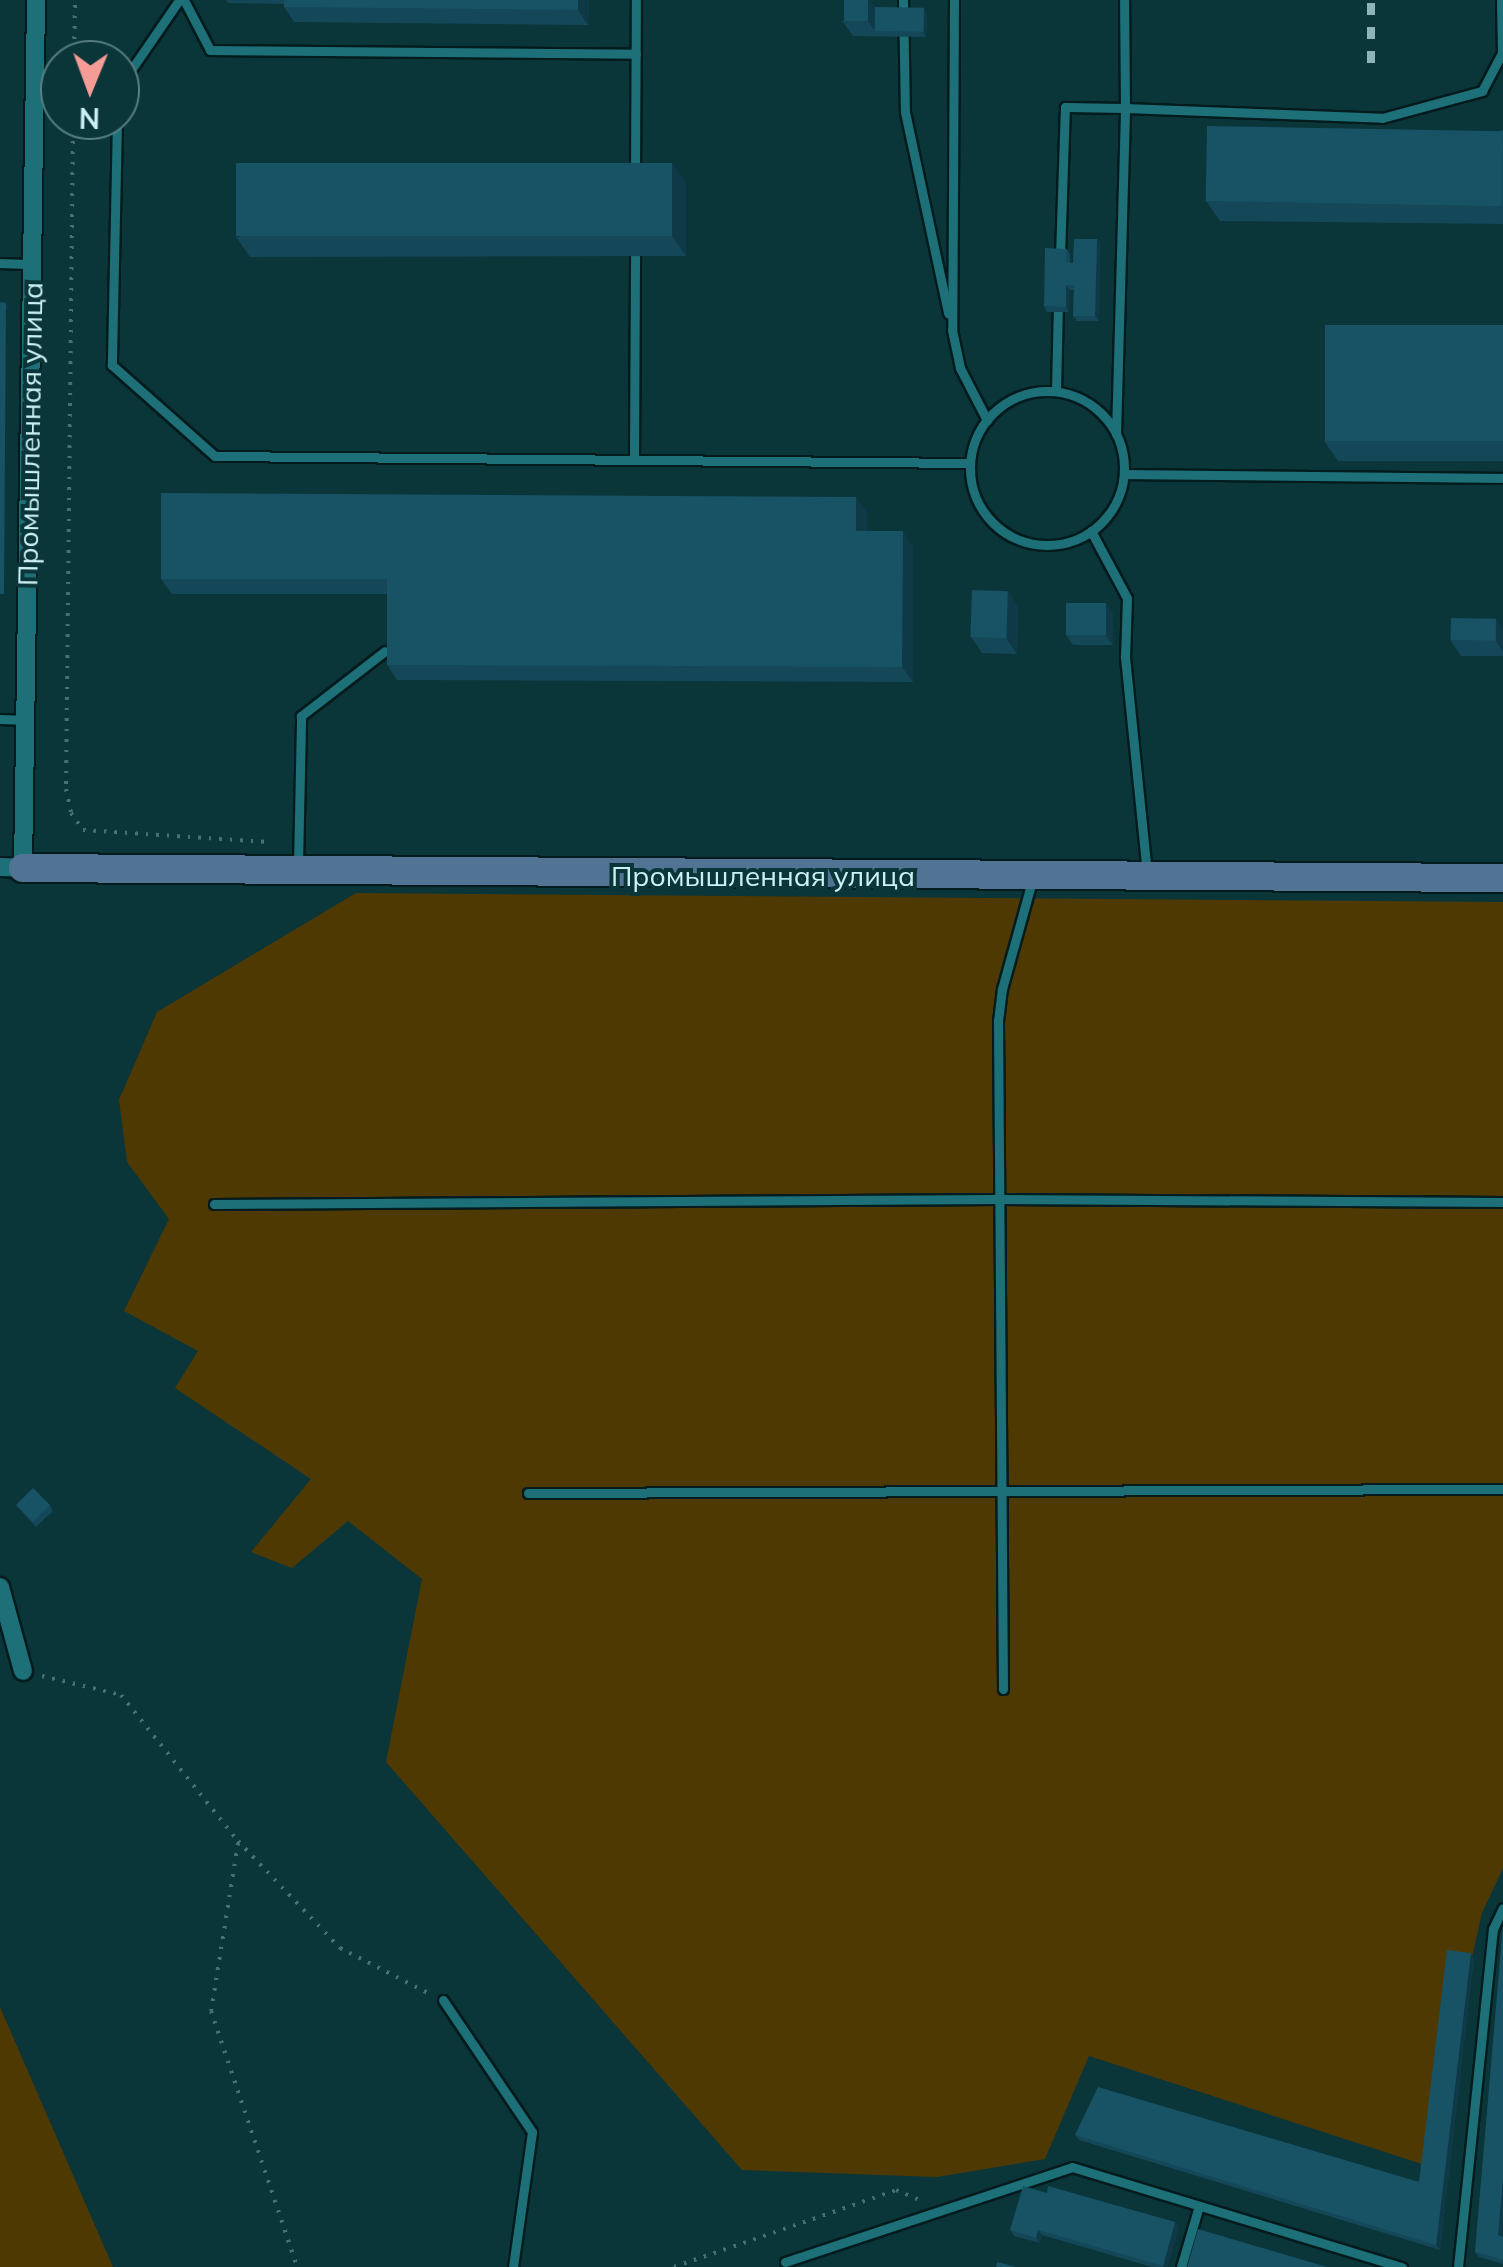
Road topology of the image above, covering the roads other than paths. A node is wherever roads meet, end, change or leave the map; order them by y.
1 (36, 0) edge
2 (182, 0) edge
3 (636, 0) edge
4 (903, 0) edge
5 (954, 0) edge
6 (1124, 0) edge
7 (1500, 0) edge
8 (636, 54) junction
9 (140, 58) edge
10 (1124, 108) junction
11 (117, 140) edge
12 (635, 188) edge
13 (635, 227) edge
14 (0, 264) edge
15 (32, 264) junction
16 (1059, 278) edge
17 (1058, 296) edge
18 (952, 330) junction
19 (1056, 391) junction
20 (986, 420) junction
21 (1116, 434) junction
22 (634, 457) junction
23 (970, 462) junction
24 (1124, 474) junction
25 (1503, 478) edge
26 (1092, 532) junction
27 (385, 651) edge
28 (0, 720) edge
29 (27, 720) junction
30 (298, 858) junction
31 (11, 868) edge
32 (1033, 878) junction
33 (1148, 878) junction
34 (1503, 878) edge
35 (998, 1199) junction
36 (1503, 1202) edge
37 (214, 1204) dead end
38 (1503, 1489) edge
39 (528, 1492) dead end
40 (1003, 1493) junction
41 (0, 1587) edge
42 (23, 1671) road end
43 (1003, 1689) dead end
44 (1503, 1908) edge
45 (443, 2000) road end
46 (1199, 2206) junction
47 (787, 2265) edge
48 (513, 2267) edge
49 (773, 2267) edge
50 (1181, 2267) edge
51 (1402, 2267) edge
52 (1458, 2267) edge

1 - 15 street, Промышленная улица
2 - 8 lane
2 - 9 lane
3 - 8 lane
4 - 18 lane
5 - 18 lane
6 - 10 lane
7 - 10 lane
8 - 12 lane
10 - 16 lane
10 - 21 lane
11 - 22 lane
13 - 22 lane
14 - 15 lane
15 - 29 street, Промышленная улица
17 - 19 lane
18 - 20 lane
19 - 20 lane
19 - 21 lane
20 - 23 lane
21 - 24 lane
22 - 23 lane
23 - 26 lane
24 - 25 lane
24 - 26 lane
26 - 33 lane
27 - 30 lane
28 - 29 lane
29 - 31 street, Промышленная улица
30 - 31 street, Промышленная улица
30 - 32 street, Промышленная улица
32 - 33 street, Промышленная улица
32 - 35 lane
33 - 34 street, Промышленная улица
35 - 36 lane
35 - 37 lane
35 - 40 lane
38 - 40 lane
39 - 40 lane
40 - 43 lane
41 - 42 street
44 - 52 lane
45 - 48 lane
46 - 47 lane
46 - 50 lane
46 - 51 lane
47 - 49 lane

